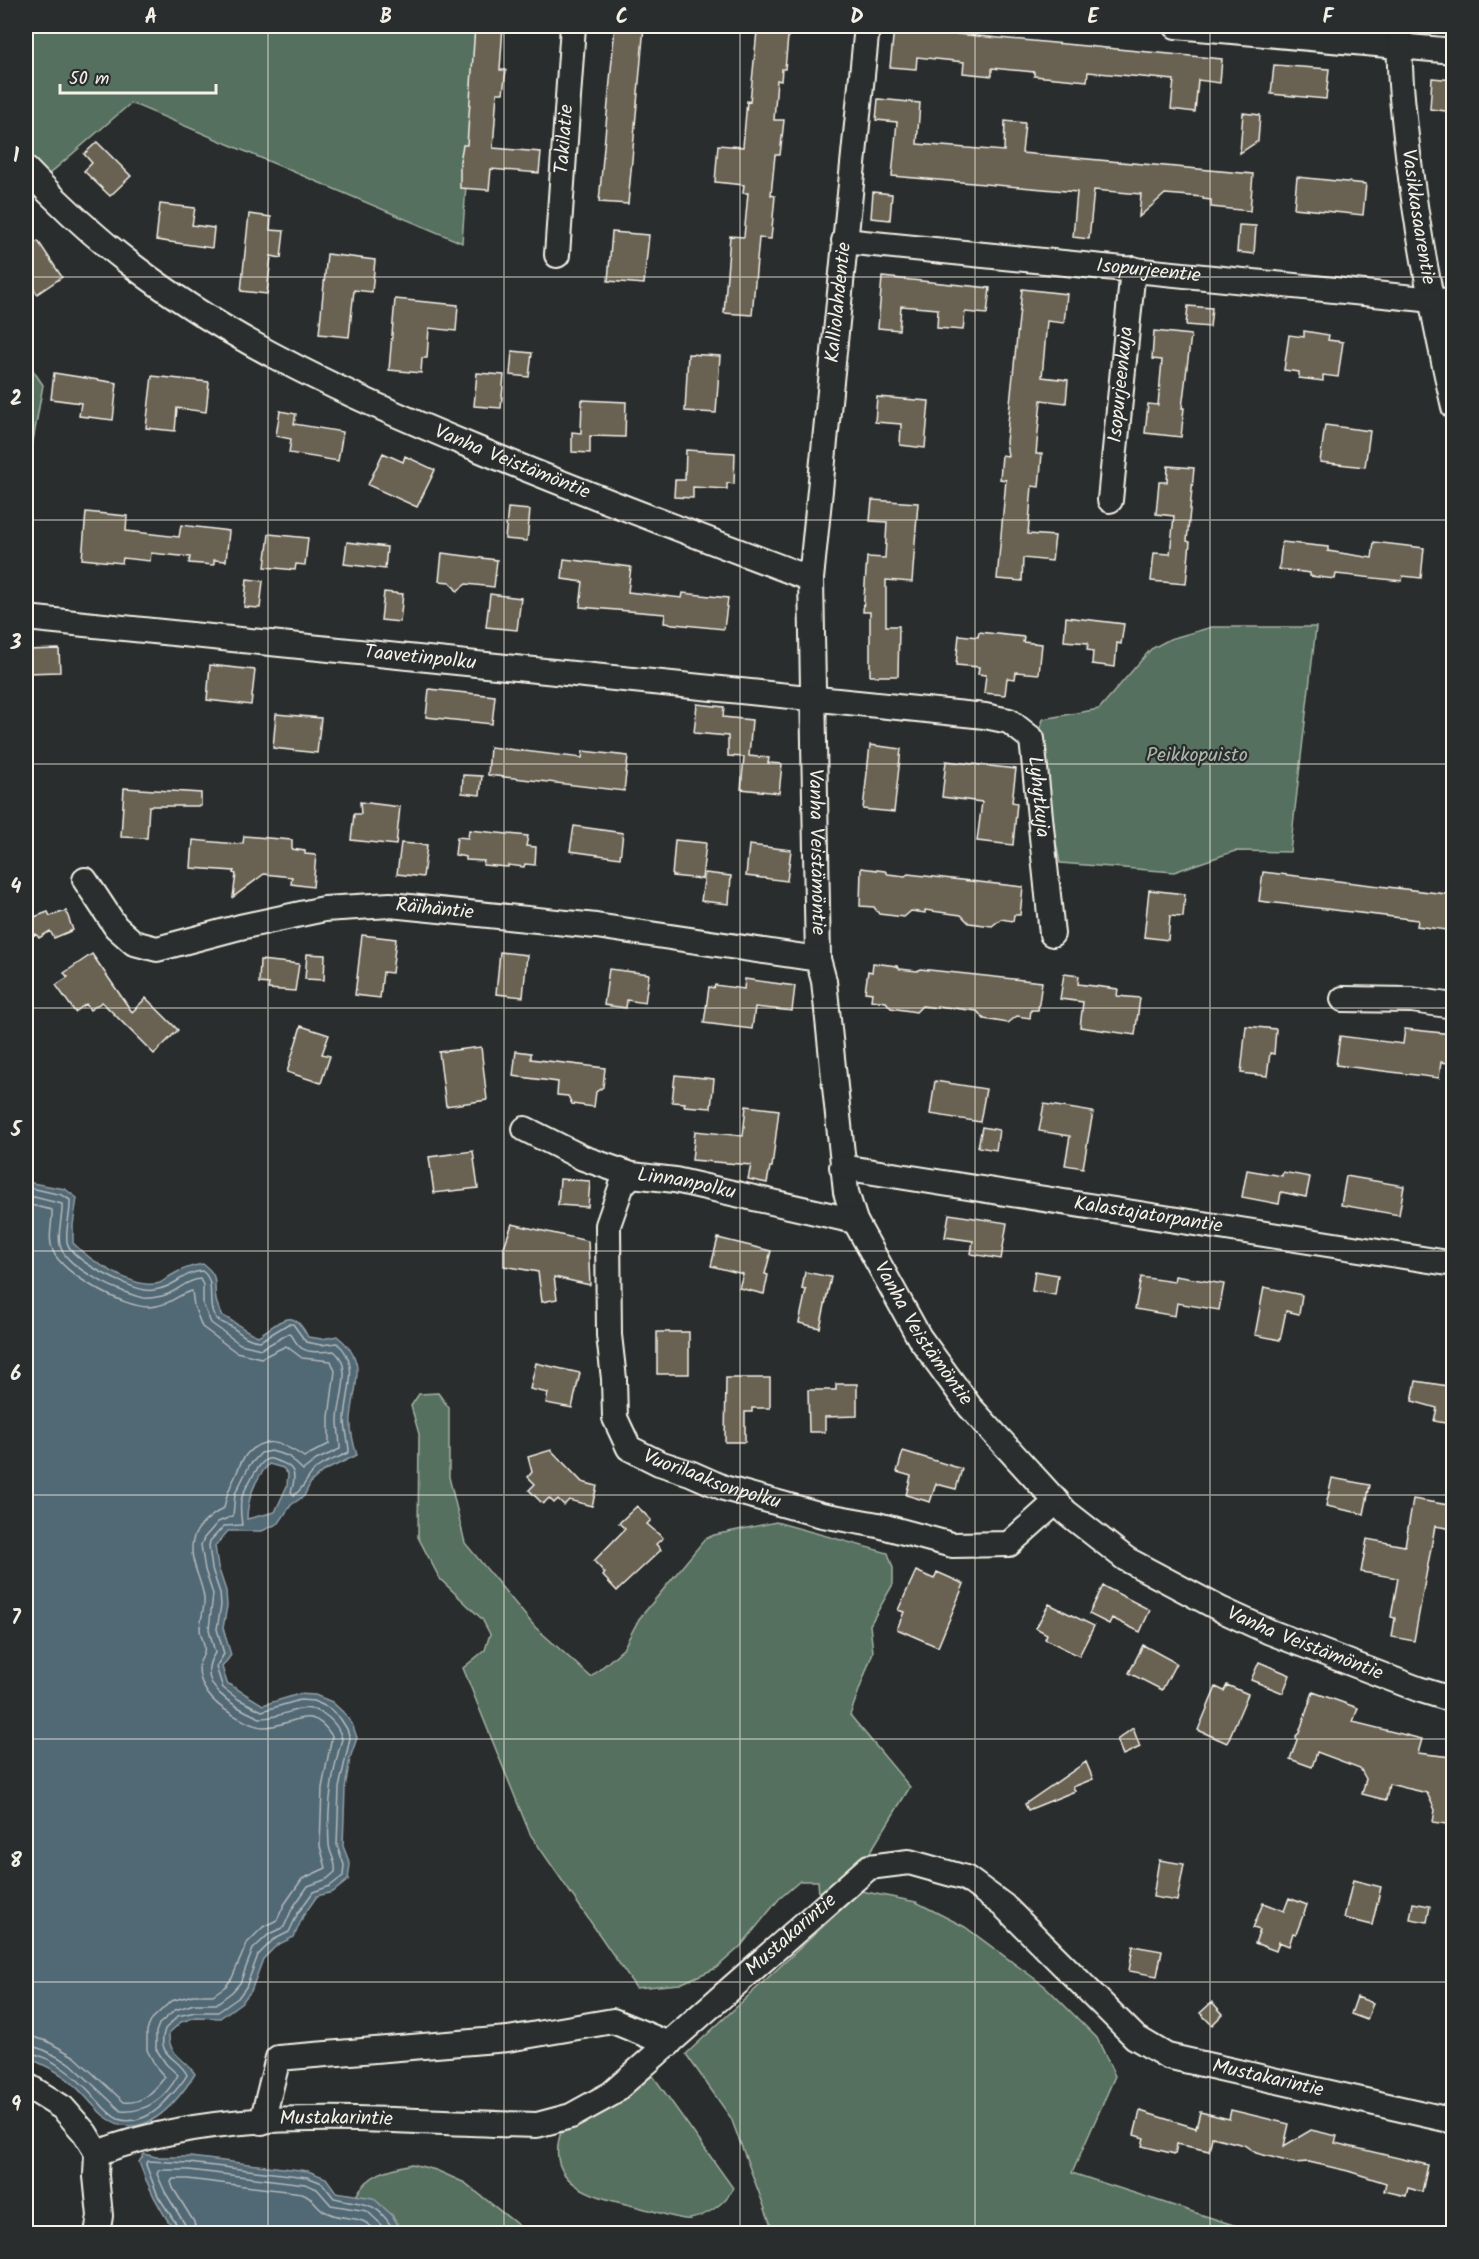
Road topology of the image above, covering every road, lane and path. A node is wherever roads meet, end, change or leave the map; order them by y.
1 (573, 26) edge
2 (867, 26) edge
3 (1176, 26) edge
4 (1399, 36) edge
5 (1454, 51) edge
6 (26, 169) edge
7 (844, 242) junction
8 (557, 255) dead end
9 (1133, 269) junction
10 (1442, 301) edge
11 (1454, 407) edge
12 (1110, 500) dead end
13 (811, 579) junction
14 (26, 618) edge
15 (813, 699) junction
16 (85, 880) dead end
17 (1052, 934) dead end
18 (818, 958) junction
19 (1343, 999) dead end
20 (1454, 1006) edge
21 (525, 1129) dead end
22 (842, 1167) junction
23 (632, 1175) junction
24 (855, 1221) junction
25 (1454, 1264) edge
26 (1057, 1501) junction
27 (1454, 1700) edge
28 (669, 2044) junction
29 (26, 2085) edge
30 (1454, 2121) edge
31 (262, 2122) junction
32 (97, 2153) junction
33 (97, 2234) edge

1 - 8 street, Takilatie
2 - 7 street, Kalliolahdentie
3 - 4 street
4 - 5 street
4 - 10 street, Vasikkasaarentie
6 - 13 street, Vanha Veistämöntie
7 - 9 street, Isopurjeentie
7 - 13 street, Kalliolahdentie
9 - 10 street, Isopurjeentie
9 - 12 street, Isopurjeenkuja
10 - 11 street, Vasikkasaarentie
13 - 15 street, Vanha Veistämöntie
14 - 15 street, Taavetinpolku
15 - 17 street, Lyhytkuja
15 - 18 street, Vanha Veistämöntie
16 - 18 street, Räihäntie
18 - 22 street, Vanha Veistämöntie
19 - 20 street
21 - 23 street, Linnanpolku
22 - 24 street, Vanha Veistämöntie
22 - 25 street, Kalastajatorpantie
23 - 24 street, Linnanpolku
23 - 26 street, Vuorilaaksonpolku
24 - 26 street, Vanha Veistämöntie
26 - 27 street, Vanha Veistämöntie
28 - 30 street, Mustakarintie
28 - 31 street, Mustakarintie
28 - 31 street
29 - 32 street
31 - 32 street, Mustakarintie
32 - 33 street

